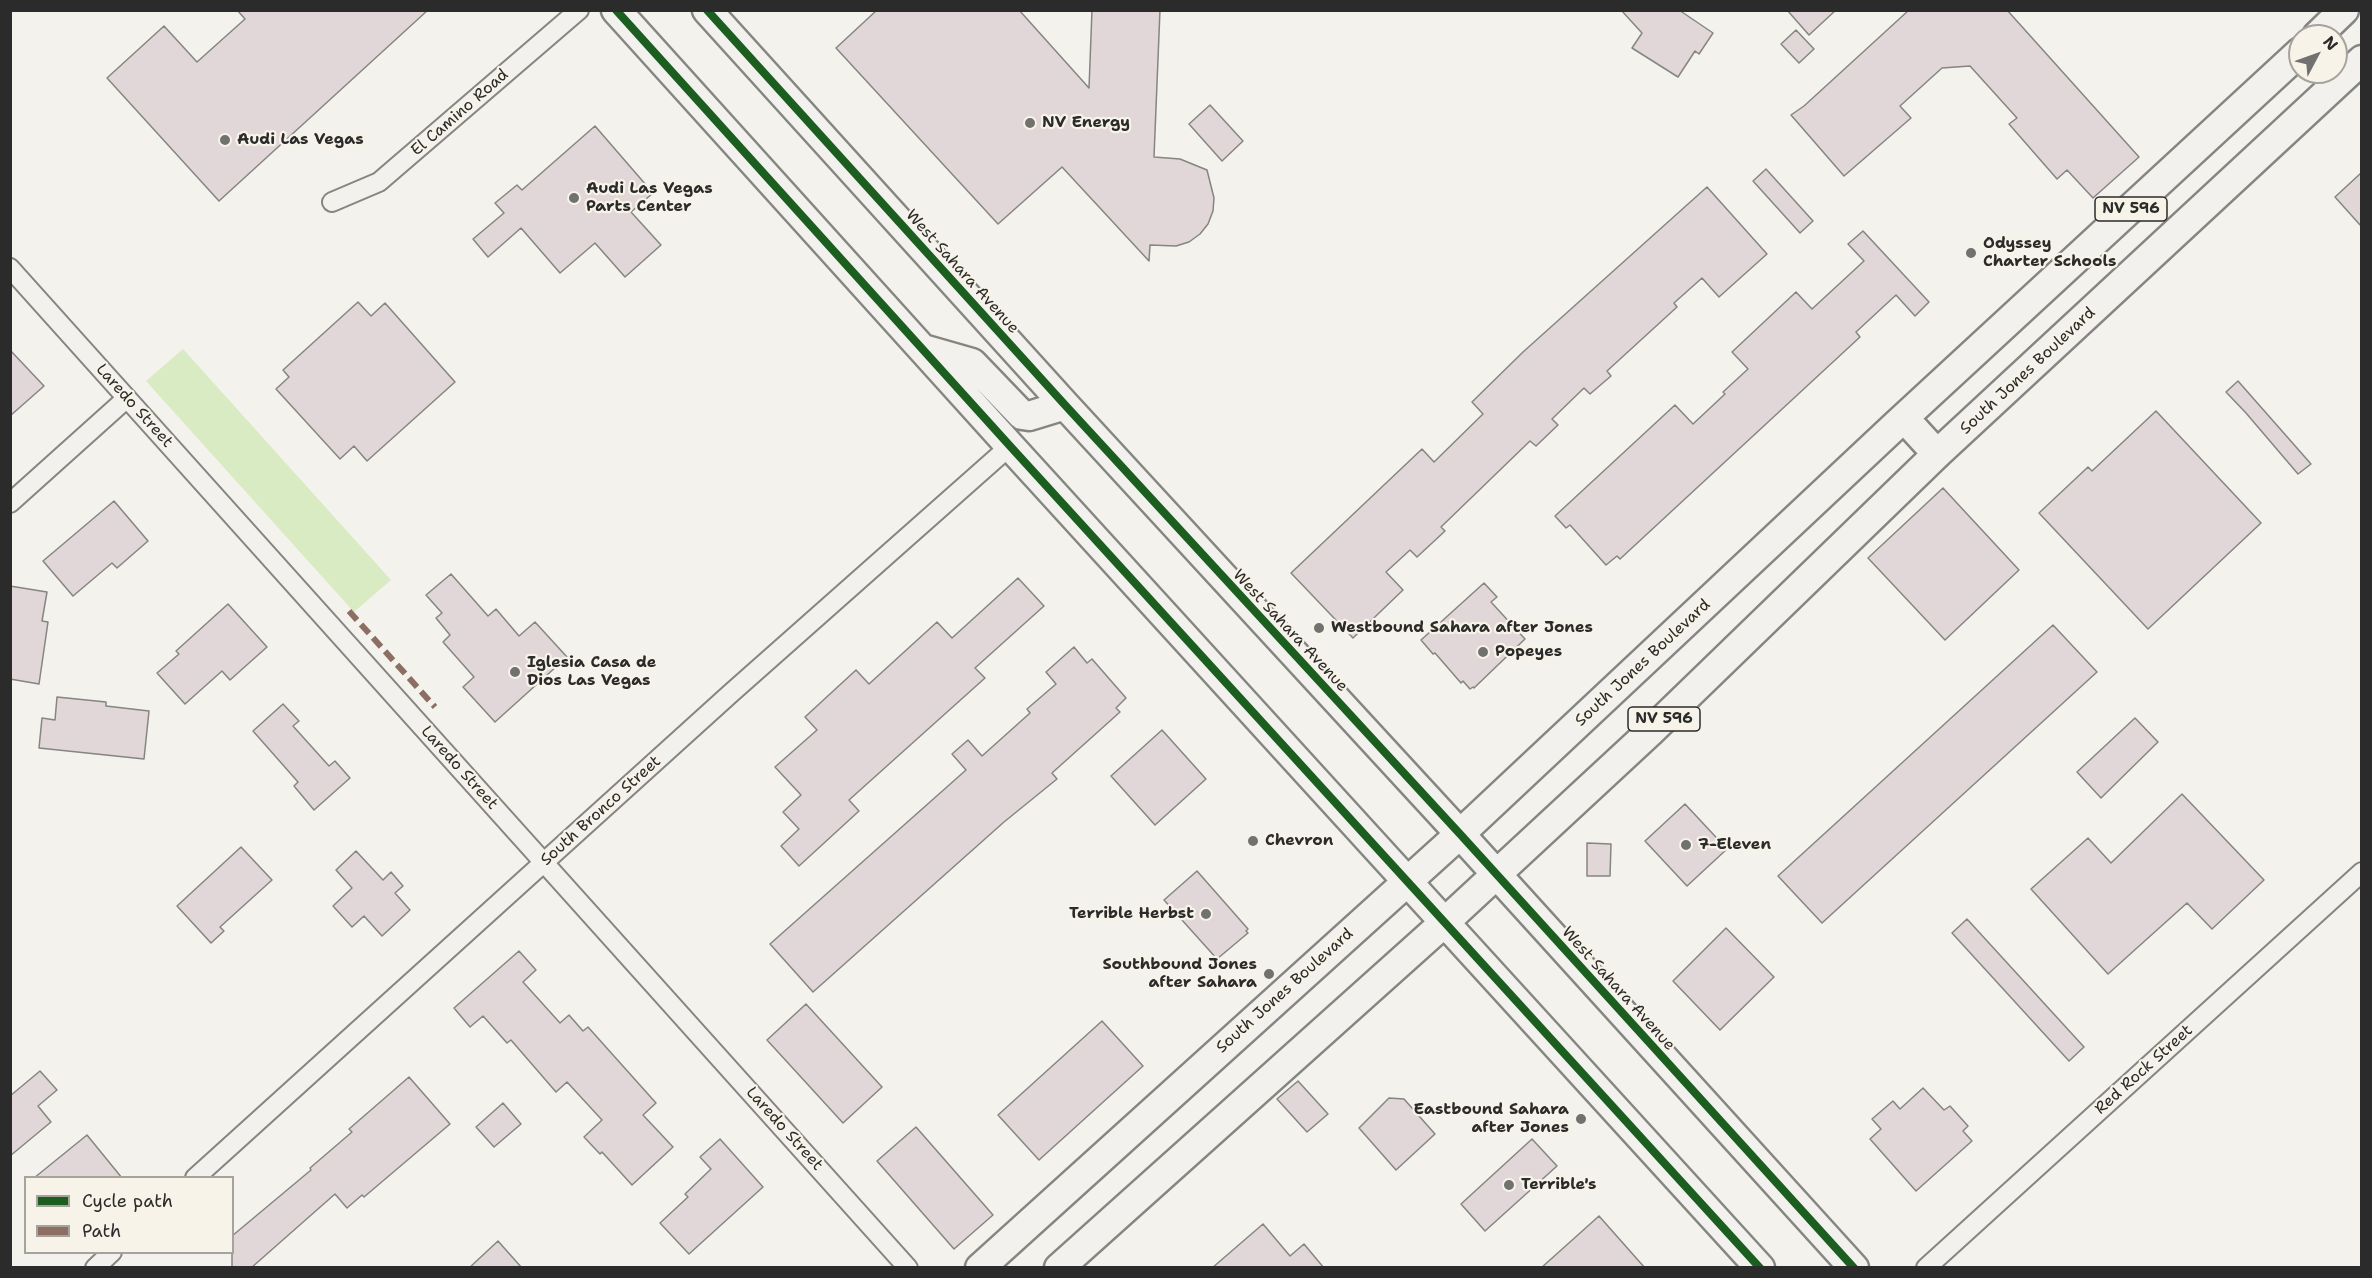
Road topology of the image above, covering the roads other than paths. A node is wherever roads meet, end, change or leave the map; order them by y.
1 (579, 10) edge
2 (616, 10) edge
3 (706, 10) edge
4 (2344, 10) edge
5 (2329, 24) edge
6 (2361, 60) edge
7 (2288, 63) edge
8 (332, 202) dead end
9 (10, 268) edge
10 (923, 349) junction
11 (127, 398) junction
12 (1065, 405) junction
13 (1904, 418) junction
14 (1010, 446) junction
15 (1937, 454) junction
16 (10, 503) edge
17 (1460, 834) junction
18 (544, 862) junction
19 (2361, 872) edge
20 (1496, 875) junction
21 (1407, 880) junction
22 (1445, 922) junction
23 (197, 1176) edge
24 (110, 1254) edge
25 (95, 1268) edge
26 (908, 1268) edge
27 (980, 1268) edge
28 (1059, 1268) edge
29 (1760, 1268) edge
30 (1854, 1268) edge
31 (1926, 1268) edge

1 - 8 street, El Camino Road
2 - 10 main road
3 - 12 main road, West Sahara Avenue
4 - 5 main road
6 - 15 main road, South Jones Boulevard / NV 596
7 - 13 main road, South Jones Boulevard / NV 596
9 - 11 street, Laredo Street
10 - 12 main road
10 - 14 main road
11 - 16 street
11 - 18 street, Laredo Street
12 - 17 main road, West Sahara Avenue
13 - 15 main road
13 - 17 main road, South Jones Boulevard / NV 596
14 - 18 street, South Bronco Street
14 - 21 main road
15 - 20 main road, South Jones Boulevard / NV 596
17 - 20 main road, West Sahara Avenue
17 - 21 main road, South Jones Boulevard / NV 596
18 - 23 street, South Bronco Street
18 - 26 street, Laredo Street
19 - 31 street, Red Rock Street
20 - 22 main road, South Jones Boulevard / NV 596
20 - 30 main road, West Sahara Avenue
21 - 22 main road
21 - 27 main road, South Jones Boulevard
22 - 28 main road, South Jones Boulevard
22 - 29 main road
24 - 25 street

